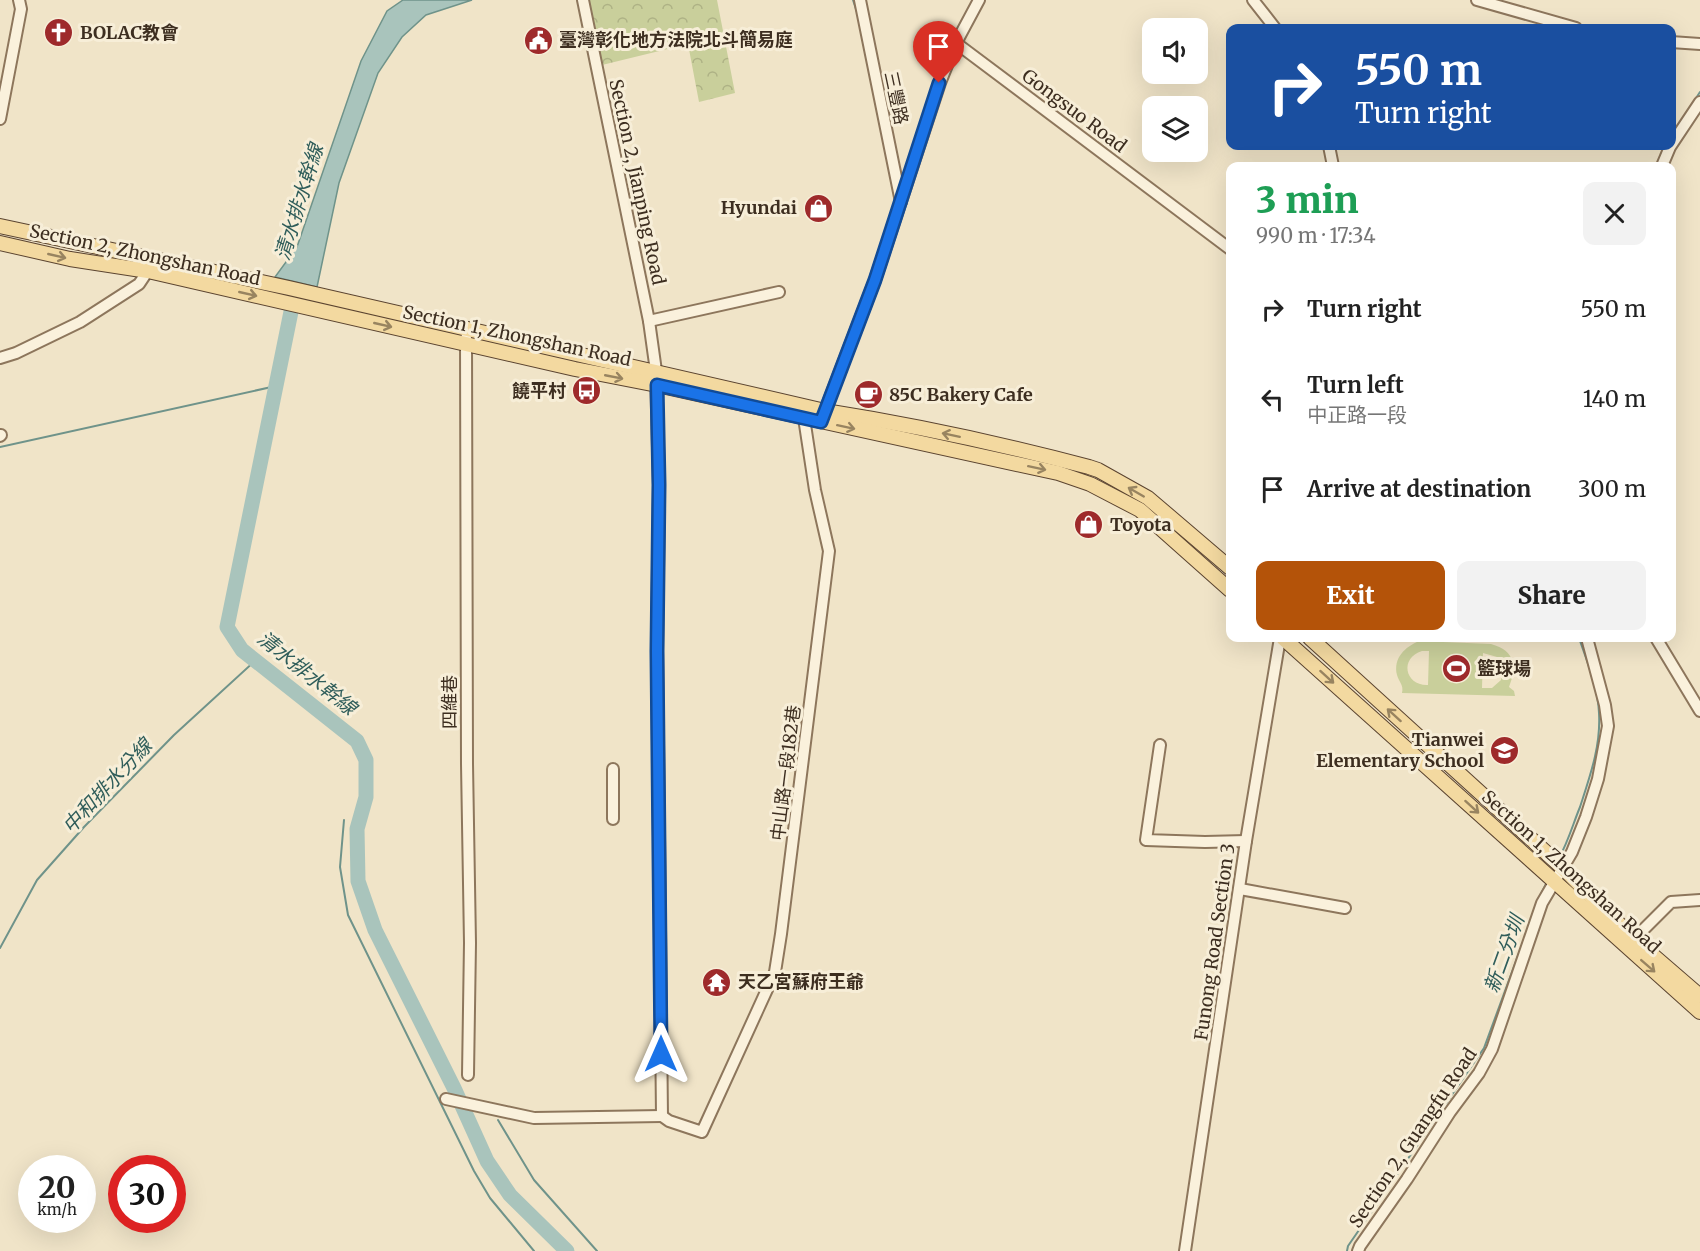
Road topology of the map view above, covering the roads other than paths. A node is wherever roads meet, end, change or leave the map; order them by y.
1 (19, 0) edge
2 (583, 0) edge
3 (860, 0) edge
4 (980, 0) edge
5 (1254, 0) edge
6 (1477, 0) edge
7 (1272, 24) edge
8 (1562, 24) edge
9 (1676, 42) edge
10 (956, 43) junction
11 (1700, 44) edge
12 (1700, 102) edge
13 (0, 119) edge
14 (1676, 138) edge
15 (902, 202) junction
16 (0, 226) edge
17 (0, 243) edge
18 (1226, 246) edge
19 (151, 265) junction
20 (779, 292) dead end
21 (286, 295) junction
22 (649, 321) junction
23 (467, 328) junction
24 (465, 344) junction
25 (0, 358) edge
26 (656, 378) junction
27 (805, 411) junction
28 (823, 416) junction
29 (1226, 565) edge
30 (1226, 586) edge
31 (1281, 642) edge
32 (1287, 642) edge
33 (1314, 642) edge
34 (1588, 642) edge
35 (1658, 642) edge
36 (1700, 711) edge
37 (1160, 745) dead end
38 (613, 769) dead end
39 (613, 819) dead end
40 (1246, 841) junction
41 (1559, 875) junction
42 (1240, 889) junction
43 (1700, 900) edge
44 (1344, 908) dead end
45 (1630, 943) junction
46 (1700, 996) edge
47 (1700, 1012) edge
48 (468, 1075) dead end
49 (446, 1099) dead end
50 (662, 1116) junction
51 (1185, 1251) edge
52 (1358, 1251) edge

1 - 13 street
2 - 22 street, Section 2, Jianping Road
3 - 15 street, 三豐路
4 - 10 street
5 - 7 street
6 - 8 street
9 - 11 street
10 - 15 street
10 - 18 street, Gongsuo Road
12 - 14 street
15 - 28 street
16 - 19 main road, Section 2, Zhongshan Road
17 -> 19 main road, Section 2, Zhongshan Road
19 - 21 main road, Section 2, Zhongshan Road
19 - 25 street
20 - 22 street
21 - 23 main road, Section 1, Zhongshan Road
21 -> 24 main road, Section 1, Zhongshan Road
22 - 26 street, Section 2, Jianping Road
23 - 24 street, 四維巷
23 - 26 main road, Section 1, Zhongshan Road
24 -> 26 main road, Section 1, Zhongshan Road
24 - 48 street, 四維巷
26 - 27 main road, Section 1, Zhongshan Road
26 - 50 street, Section 2, Jianping Road
27 - 28 main road, Section 1, Zhongshan Road
27 - 50 street, 中山路一段182巷
29 -> 28 main road, Section 1, Zhongshan Road
28 -> 30 main road, Section 1, Zhongshan Road
31 - 40 street, Funong Road Section 3
32 -> 41 main road, Section 1, Zhongshan Road
41 -> 33 main road, Section 1, Zhongshan Road
34 - 41 street, Section 2, Guangfu Road
35 - 36 street
37 - 40 street
38 - 39 street
40 - 42 street, Funong Road Section 3
41 - 45 main road, Section 1, Zhongshan Road
41 - 52 street, Section 2, Guangfu Road
42 - 44 street
42 - 51 street, Funong Road Section 3
43 - 45 street
45 - 46 main road, Section 1, Zhongshan Road
45 -> 47 main road, Section 1, Zhongshan Road
49 - 50 street

